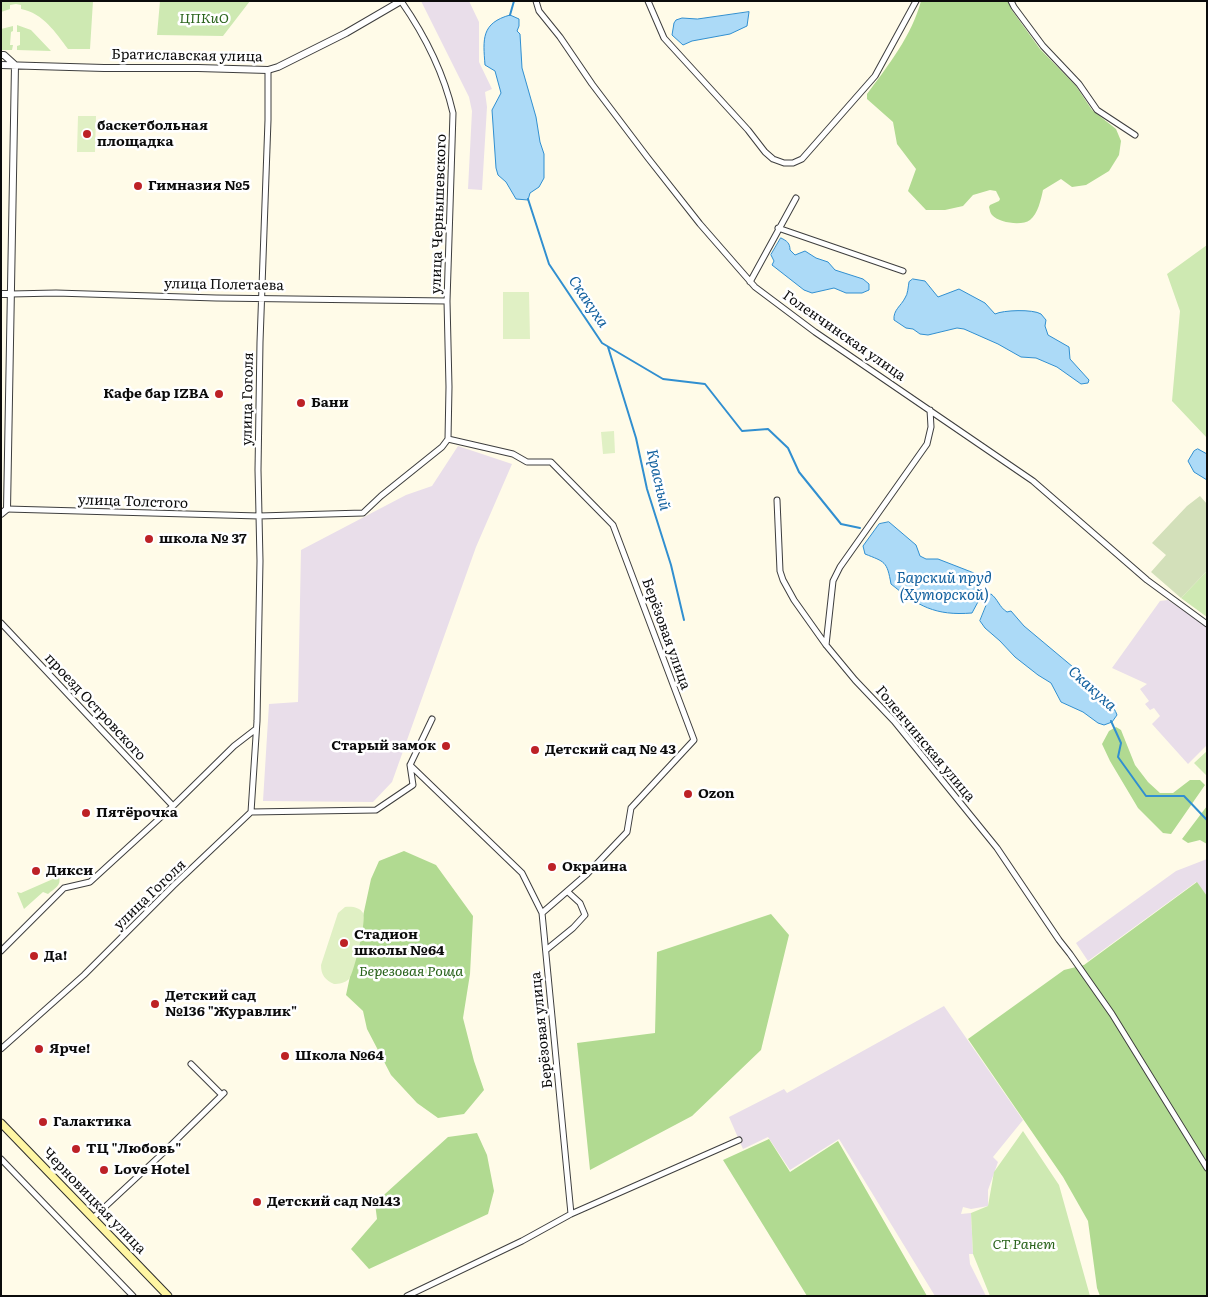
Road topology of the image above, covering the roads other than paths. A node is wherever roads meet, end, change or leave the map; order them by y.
1 (401, 1) edge
2 (536, 1) edge
3 (648, 1) edge
4 (916, 1) edge
5 (1012, 1) edge
6 (1, 55) edge
7 (1, 65) edge
8 (15, 65) junction
9 (268, 70) junction
10 (1135, 135) dead end
11 (796, 198) dead end
12 (778, 228) junction
13 (903, 272) dead end
14 (750, 282) junction
15 (1, 294) edge
16 (11, 294) junction
17 (261, 298) junction
18 (447, 301) junction
19 (930, 410) junction
20 (448, 439) junction
21 (777, 500) dead end
22 (7, 509) junction
23 (1, 514) edge
24 (259, 516) junction
25 (1, 623) edge
26 (1207, 624) edge
27 (826, 645) junction
28 (432, 719) dead end
29 (256, 729) junction
30 (410, 764) junction
31 (173, 806) junction
32 (251, 812) junction
33 (568, 892) junction
34 (542, 913) junction
35 (546, 950) junction
36 (1, 951) edge
37 (1, 1049) edge
38 (191, 1064) dead end
39 (1, 1123) edge
40 (739, 1140) dead end
41 (1, 1159) edge
42 (1207, 1168) edge
43 (571, 1214) junction
44 (93, 1218) junction
45 (133, 1296) edge
46 (168, 1296) edge
47 (407, 1296) edge

1 - 9 street, Братиславская улица
1 - 18 street, улица Чернышевского
2 - 14 street, Голенчинская улица
3 - 4 street
5 - 10 street
6 - 8 street
7 - 8 street, Братиславская улица
8 - 9 street, Братиславская улица
8 - 16 street
9 - 17 street, улица Гоголя
11 - 12 street
12 - 13 street
12 - 14 street
14 - 19 street, Голенчинская улица
15 - 16 street, улица Полетаева
16 - 17 street, улица Полетаева
16 - 22 street
17 - 18 street, улица Полетаева
17 - 24 street, улица Гоголя
18 - 20 street, улица Чернышевского
19 - 26 street, Голенчинская улица
19 - 27 street
20 - 24 street, улица Толстого
20 - 33 street, Берёзовая улица
21 - 27 street, Голенчинская улица
22 - 23 street
22 - 24 street, улица Толстого
24 - 29 street, улица Гоголя
25 - 31 street, проезд Островского
27 - 42 street, Голенчинская улица
28 - 30 street
29 - 31 street
29 - 32 street, улица Гоголя
30 - 32 street
30 - 34 street, Берёзовая улица
31 - 36 street
32 - 37 street, улица Гоголя
33 - 34 street
33 - 35 street
34 - 35 street, Берёзовая улица
35 - 43 street, Берёзовая улица
38 - 44 street
39 - 44 main road, Черновицкая улица
40 - 43 street
41 - 45 street
43 - 47 street
44 - 46 main road, Черновицкая улица

